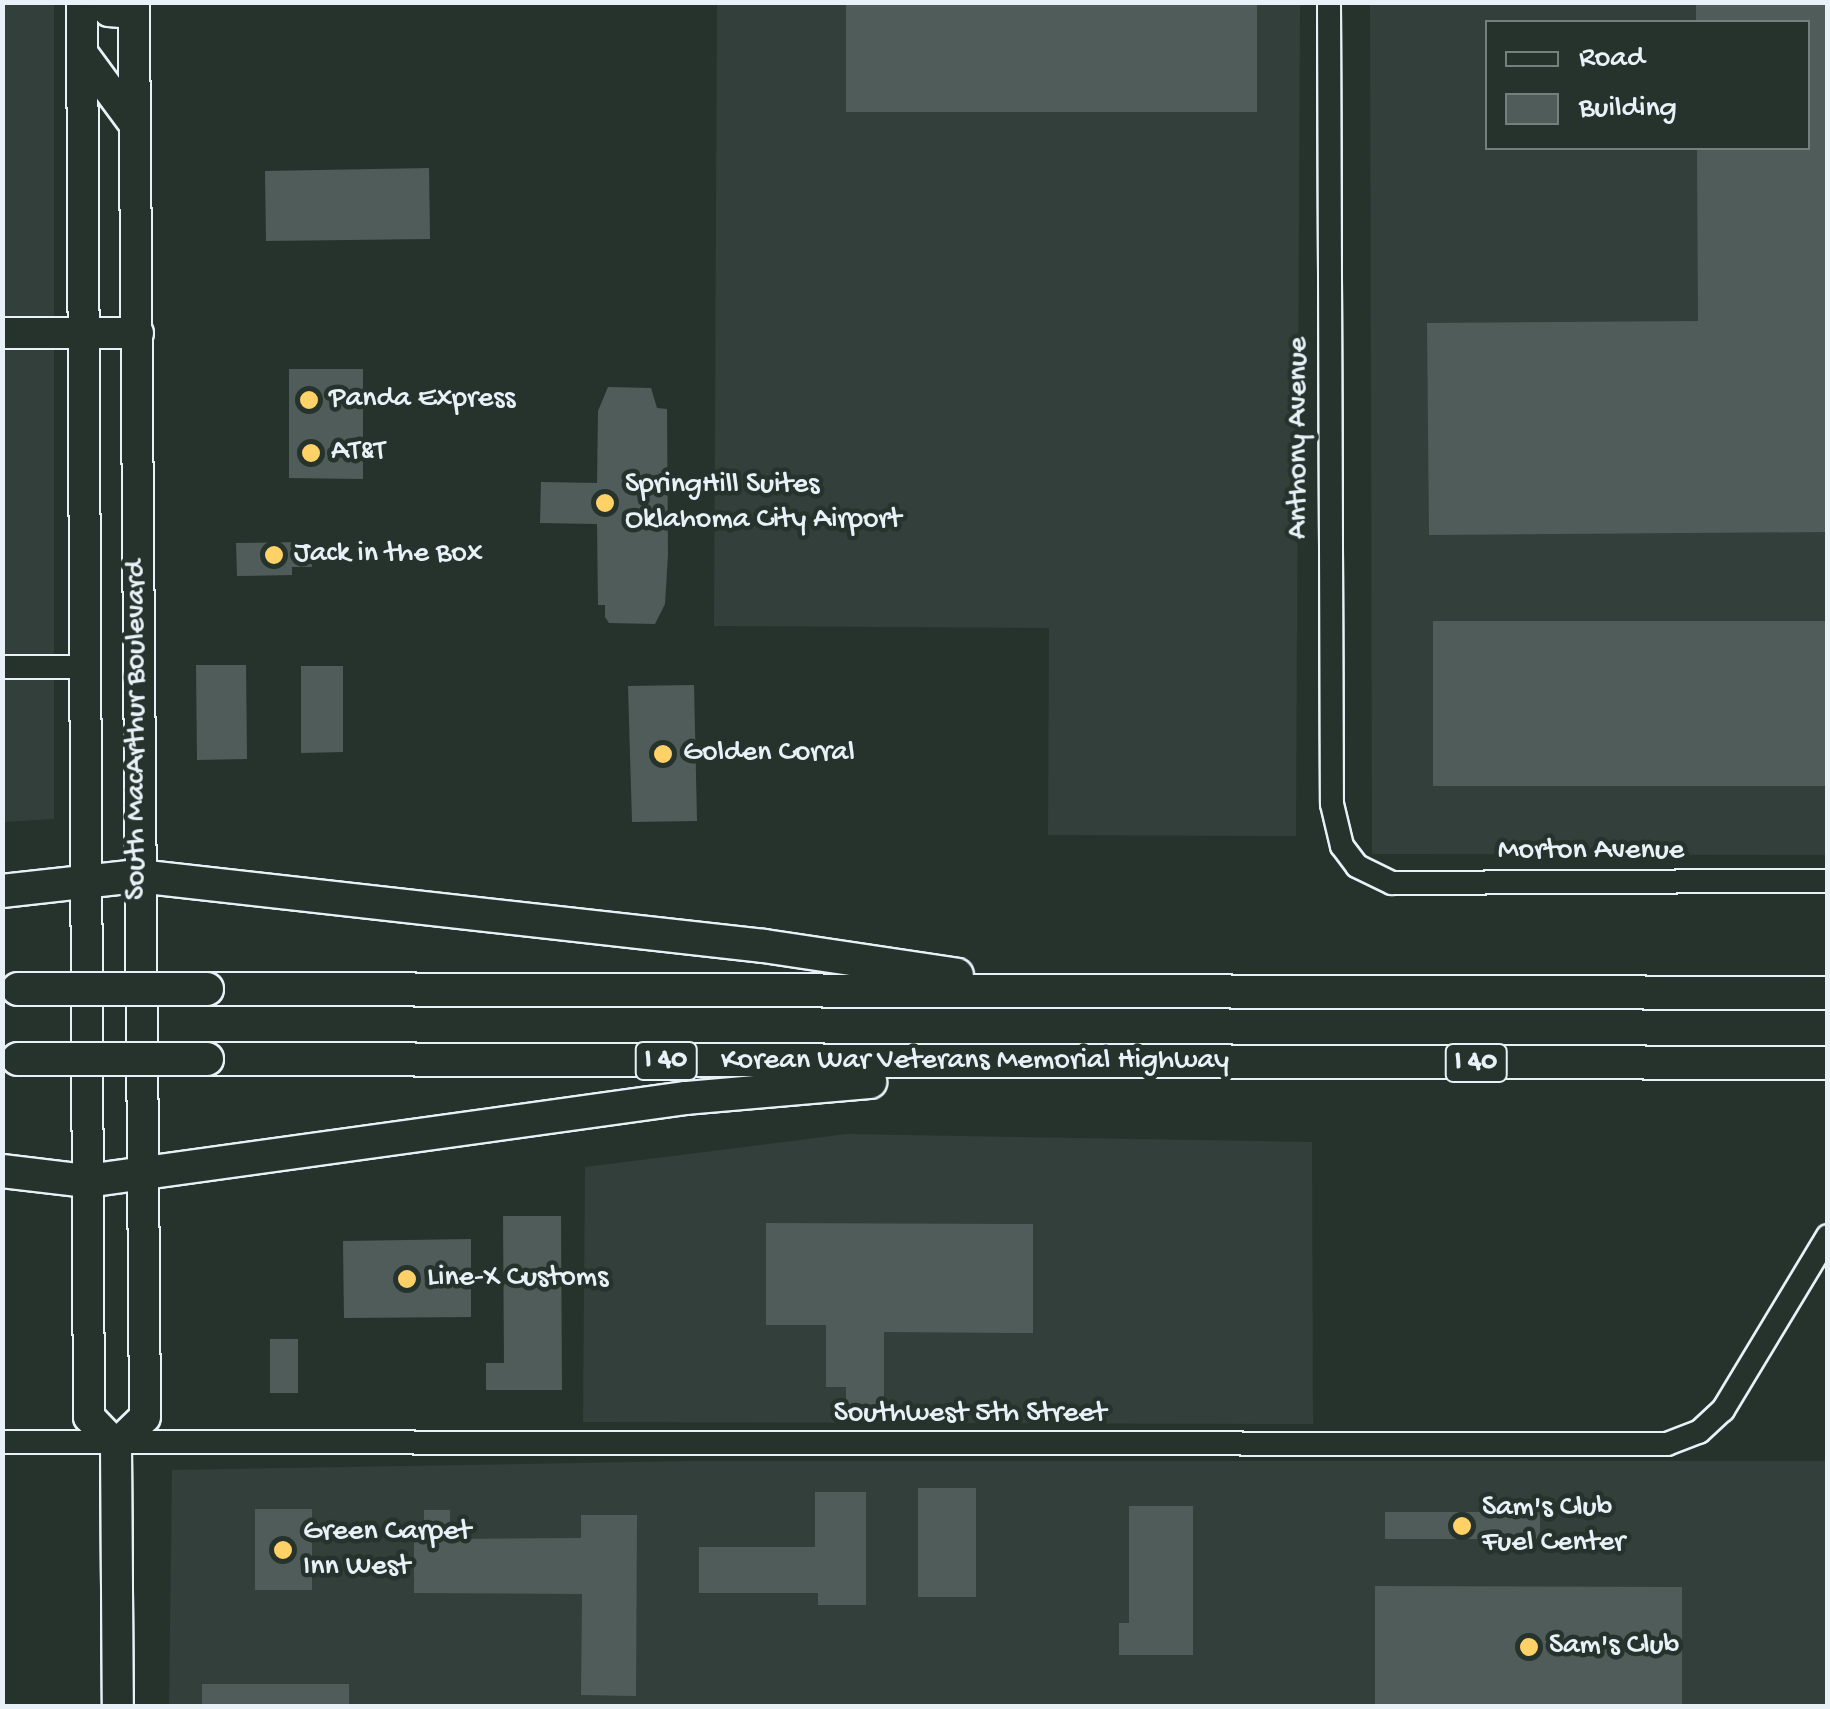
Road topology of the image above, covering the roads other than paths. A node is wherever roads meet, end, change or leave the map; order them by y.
1 (82, 2) edge
2 (102, 2) edge
3 (1329, 2) edge
4 (134, 8) edge
5 (82, 53) junction
6 (136, 125) junction
7 (84, 332) junction
8 (2, 333) edge
9 (138, 333) junction
10 (2, 667) edge
11 (85, 667) junction
12 (1358, 866) joint
13 (138, 876) junction
14 (1828, 880) edge
15 (85, 882) junction
16 (2, 891) edge
17 (10, 989) edge
18 (1060, 992) junction
19 (1828, 993) edge
20 (10, 1059) edge
21 (1124, 1063) junction
22 (1828, 1063) edge
23 (2, 1171) edge
24 (141, 1172) junction
25 (87, 1180) junction
26 (1828, 1236) edge
27 (2, 1442) edge
28 (116, 1445) junction
29 (118, 1706) edge

1 - 5 main road, South MacArthur Boulevard
2 - 4 main road
3 - 12 street, Anthony Avenue
4 - 6 main road, South MacArthur Boulevard
5 - 6 main road
5 - 7 main road, South MacArthur Boulevard
6 - 9 main road, South MacArthur Boulevard
7 - 8 main road
7 - 9 main road
7 - 11 main road, South MacArthur Boulevard
9 - 13 main road, South MacArthur Boulevard
10 - 11 street
11 - 15 main road, South MacArthur Boulevard
12 - 14 street, Morton Avenue
13 - 15 highway
13 - 18 highway
13 - 24 main road, South MacArthur Boulevard
15 - 16 highway
15 - 25 main road, South MacArthur Boulevard
17 - 18 highway, bridge
18 - 19 highway
20 - 21 highway, Korean War Veterans Memorial Highway / I 40, bridge
21 - 22 highway, Korean War Veterans Memorial Highway / I 40
21 - 24 highway
23 - 25 highway
24 - 25 highway
24 - 28 main road, South MacArthur Boulevard
25 - 28 main road, South MacArthur Boulevard
26 - 28 street, Southwest 5th Street
27 - 28 street, Southwest 5th Street
28 - 29 main road

